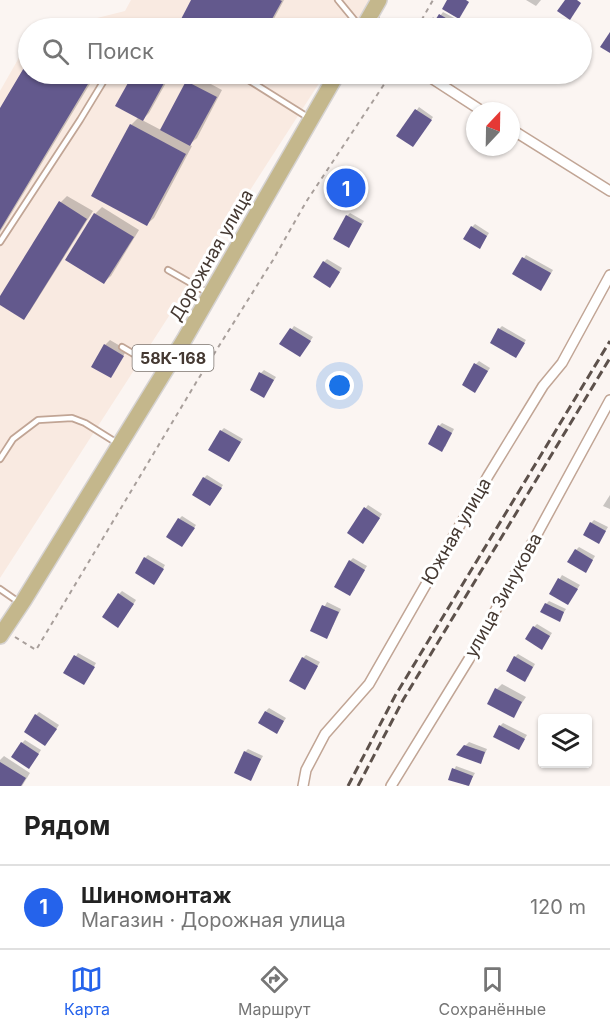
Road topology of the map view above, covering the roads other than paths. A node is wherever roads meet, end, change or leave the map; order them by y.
1 (338, 0) edge
2 (379, 0) edge
3 (371, 15) junction
4 (353, 18) edge
5 (369, 18) edge
6 (373, 18) edge
7 (102, 84) edge
8 (255, 84) edge
9 (331, 84) edge
10 (440, 84) edge
11 (468, 102) edge
12 (311, 119) junction
13 (520, 135) edge
14 (610, 191) edge
15 (0, 242) edge
16 (168, 270) dead end
17 (610, 275) edge
18 (210, 295) junction
19 (122, 347) dead end
20 (165, 372) junction
21 (610, 400) edge
22 (120, 445) junction
23 (0, 459) edge
24 (0, 589) edge
25 (22, 604) junction
26 (6, 636) edge
27 (303, 786) edge
28 (391, 786) edge

1 - 4 lane
2 - 3 main road
3 - 5 main road
3 - 6 street
7 - 15 lane
8 - 12 lane
9 - 12 main road, Дорожная улица / 58К-168
10 - 11 street
12 - 18 main road, Дорожная улица / 58К-168
13 - 14 street
16 - 18 lane
17 - 27 street, Южная улица
18 - 20 main road, Дорожная улица / 58К-168
19 - 20 lane
20 - 22 main road, Дорожная улица / 58К-168
21 - 28 street, улица Зинукова
22 - 23 lane
22 - 25 main road, Дорожная улица / 58К-168
24 - 25 lane
25 - 26 main road, Дорожная улица / 58К-168

